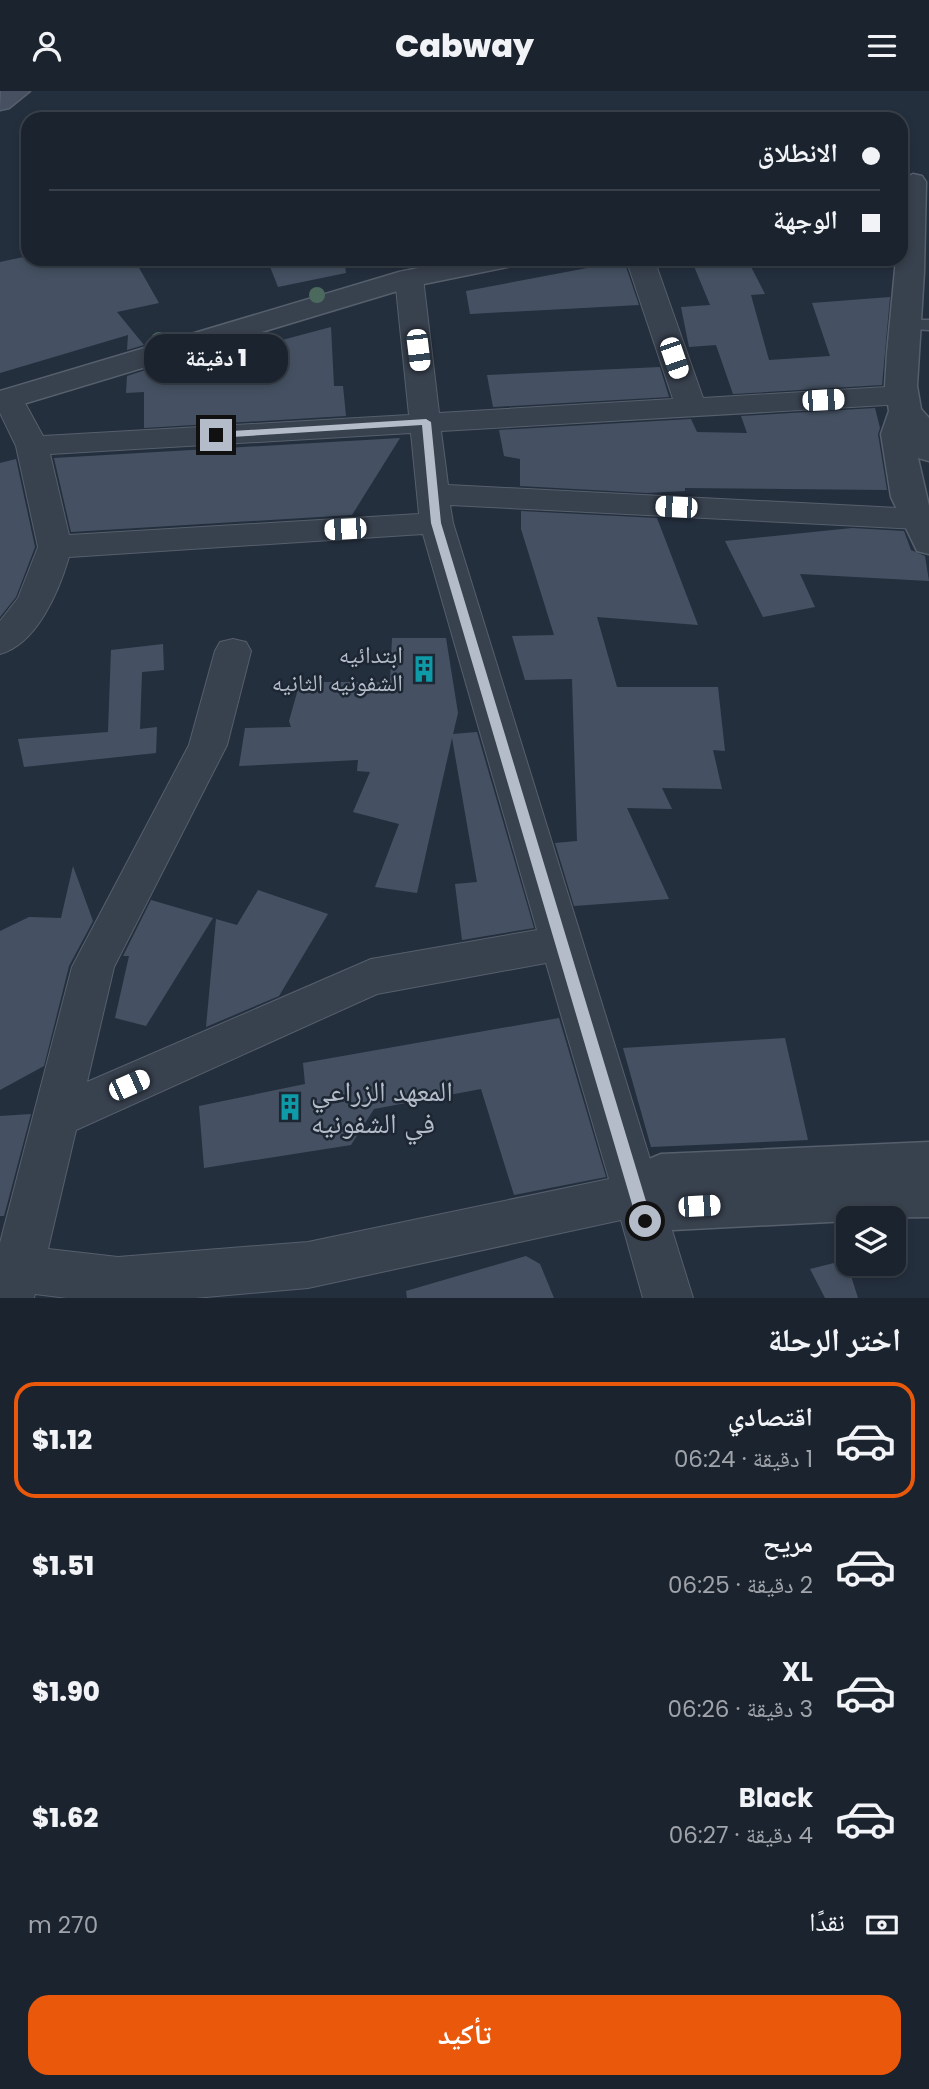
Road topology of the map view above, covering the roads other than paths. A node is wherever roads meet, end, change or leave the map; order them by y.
1 (18, 91) edge
2 (0, 103) edge
3 (911, 183) edge
4 (442, 266) edge
5 (642, 266) edge
6 (423, 268) edge
7 (917, 325) edge
8 (3, 393) edge
9 (691, 407) junction
10 (912, 407) edge
11 (426, 422) junction
12 (32, 446) junction
13 (929, 451) edge
14 (434, 509) junction
15 (923, 531) edge
16 (55, 547) junction
17 (0, 642) edge
18 (233, 651) dead end
19 (562, 943) junction
20 (56, 1117) junction
21 (929, 1164) edge
22 (929, 1194) edge
23 (637, 1195) junction
24 (9, 1278) edge
25 (668, 1298) edge

1 - 2 main road
3 - 7 street
4 - 6 street
5 - 9 street
6 - 8 street
6 - 11 street
7 - 10 street
8 - 12 street
9 - 10 street
9 - 11 street
10 - 13 street
10 - 15 street
11 - 12 street
11 - 14 street
12 - 16 street
14 - 15 street
14 - 16 street
14 - 19 street
16 - 17 street
18 - 20 street
19 - 20 street
19 - 23 street
20 - 24 street
21 - 23 street
22 - 23 street
23 - 24 street
23 - 25 street

